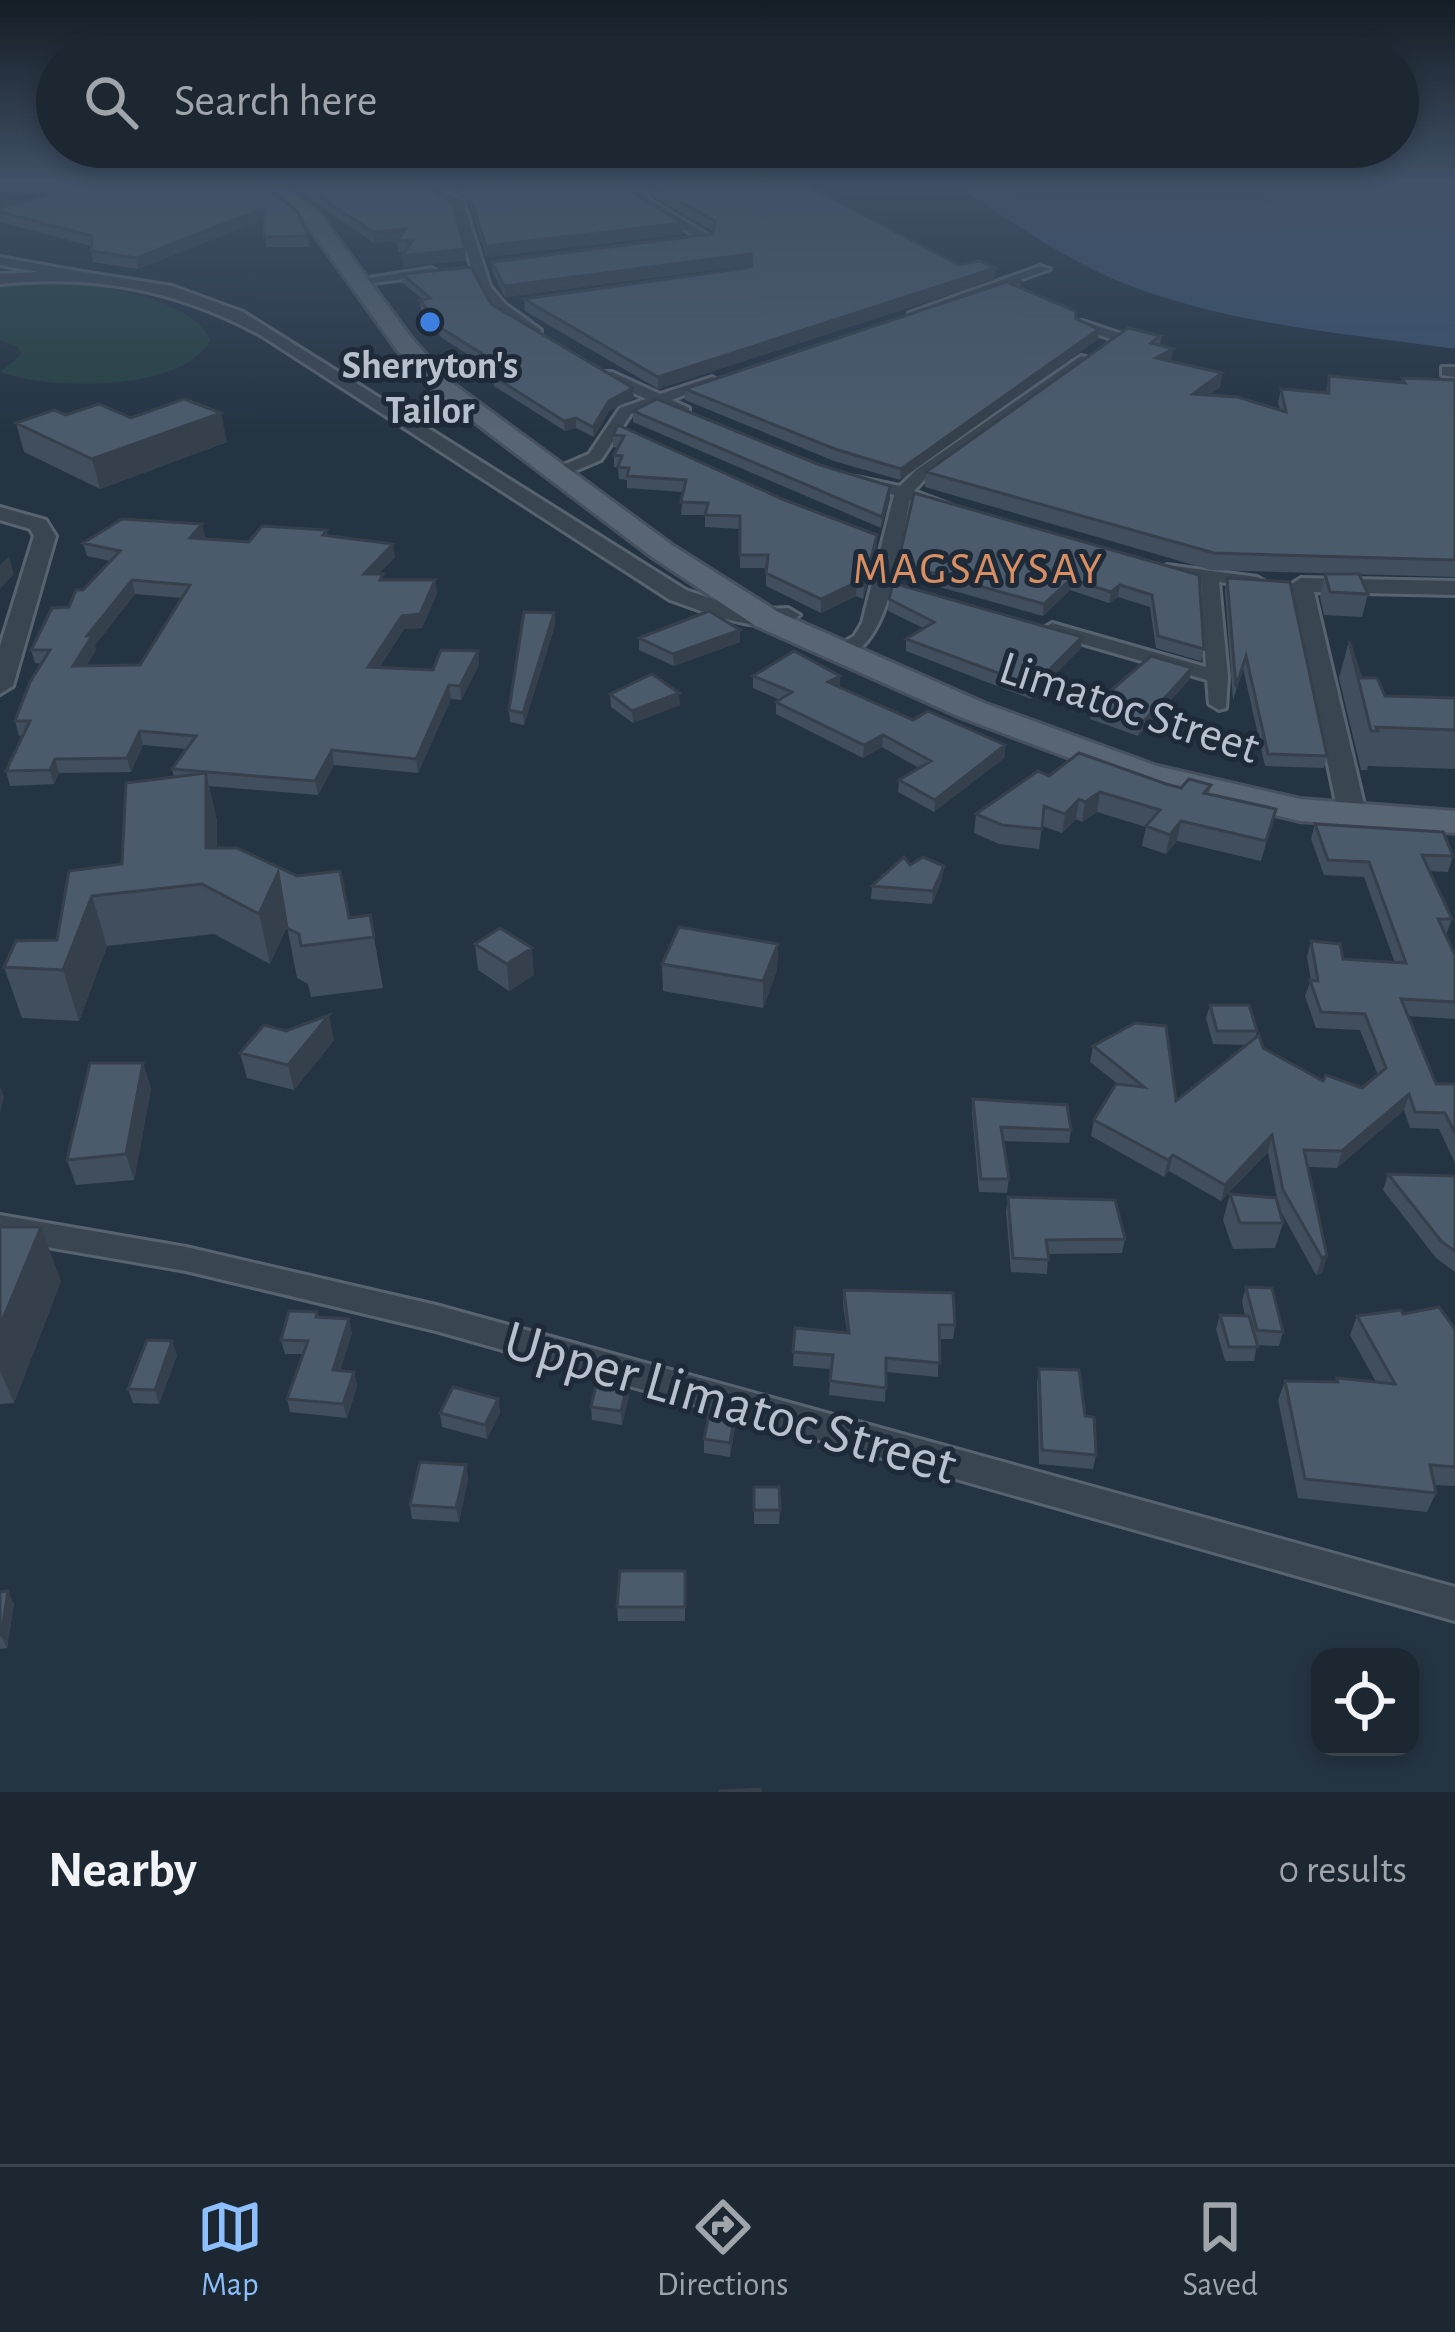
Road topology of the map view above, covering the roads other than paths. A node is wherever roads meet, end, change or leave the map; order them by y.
1 (8, 265) edge
2 (354, 265) edge
3 (360, 265) edge
4 (498, 265) edge
5 (476, 267) junction
6 (1044, 269) dead end
7 (76, 275) junction
8 (0, 279) edge
9 (368, 280) junction
10 (522, 303) edge
11 (500, 306) junction
12 (898, 319) edge
13 (1083, 325) edge
14 (549, 340) edge
15 (586, 363) edge
16 (736, 374) edge
17 (655, 398) junction
18 (697, 417) edge
19 (566, 471) junction
20 (846, 475) edge
21 (903, 494) junction
22 (963, 511) edge
23 (0, 513) edge
24 (871, 535) edge
25 (891, 543) junction
26 (1140, 562) edge
27 (1210, 579) junction
28 (882, 581) junction
29 (1301, 585) junction
30 (904, 587) edge
31 (1455, 588) edge
32 (787, 622) junction
33 (1034, 624) edge
34 (845, 650) junction
35 (1218, 677) junction
36 (0, 686) edge
37 (1220, 704) dead end
38 (1455, 804) edge
39 (1351, 808) junction
40 (1455, 822) edge
41 (0, 1227) edge
42 (1455, 1604) edge

1 - 7 street
2 - 9 main road
3 - 9 main road
4 - 5 street
5 - 9 street
5 - 11 street
6 - 12 street
7 - 8 street
7 - 32 street
9 - 19 main road, Limatoc Street
10 - 11 street
11 - 14 street
13 - 21 street
15 - 17 street
16 - 17 street
17 - 18 street
17 - 19 street
19 - 32 main road, Limatoc Street
20 - 21 street
21 - 22 street
21 - 25 street
23 - 36 street
24 - 25 street
25 - 28 street
26 - 27 street
27 - 29 street
27 - 35 street
28 - 30 street
28 - 34 street
29 - 31 street
29 - 39 street
32 - 34 main road, Limatoc Street
33 - 35 street
34 - 39 main road, Limatoc Street
35 - 37 street
38 - 39 main road, Limatoc Street
39 - 40 main road, Limatoc Street
41 - 42 street, Upper Limatoc Street

